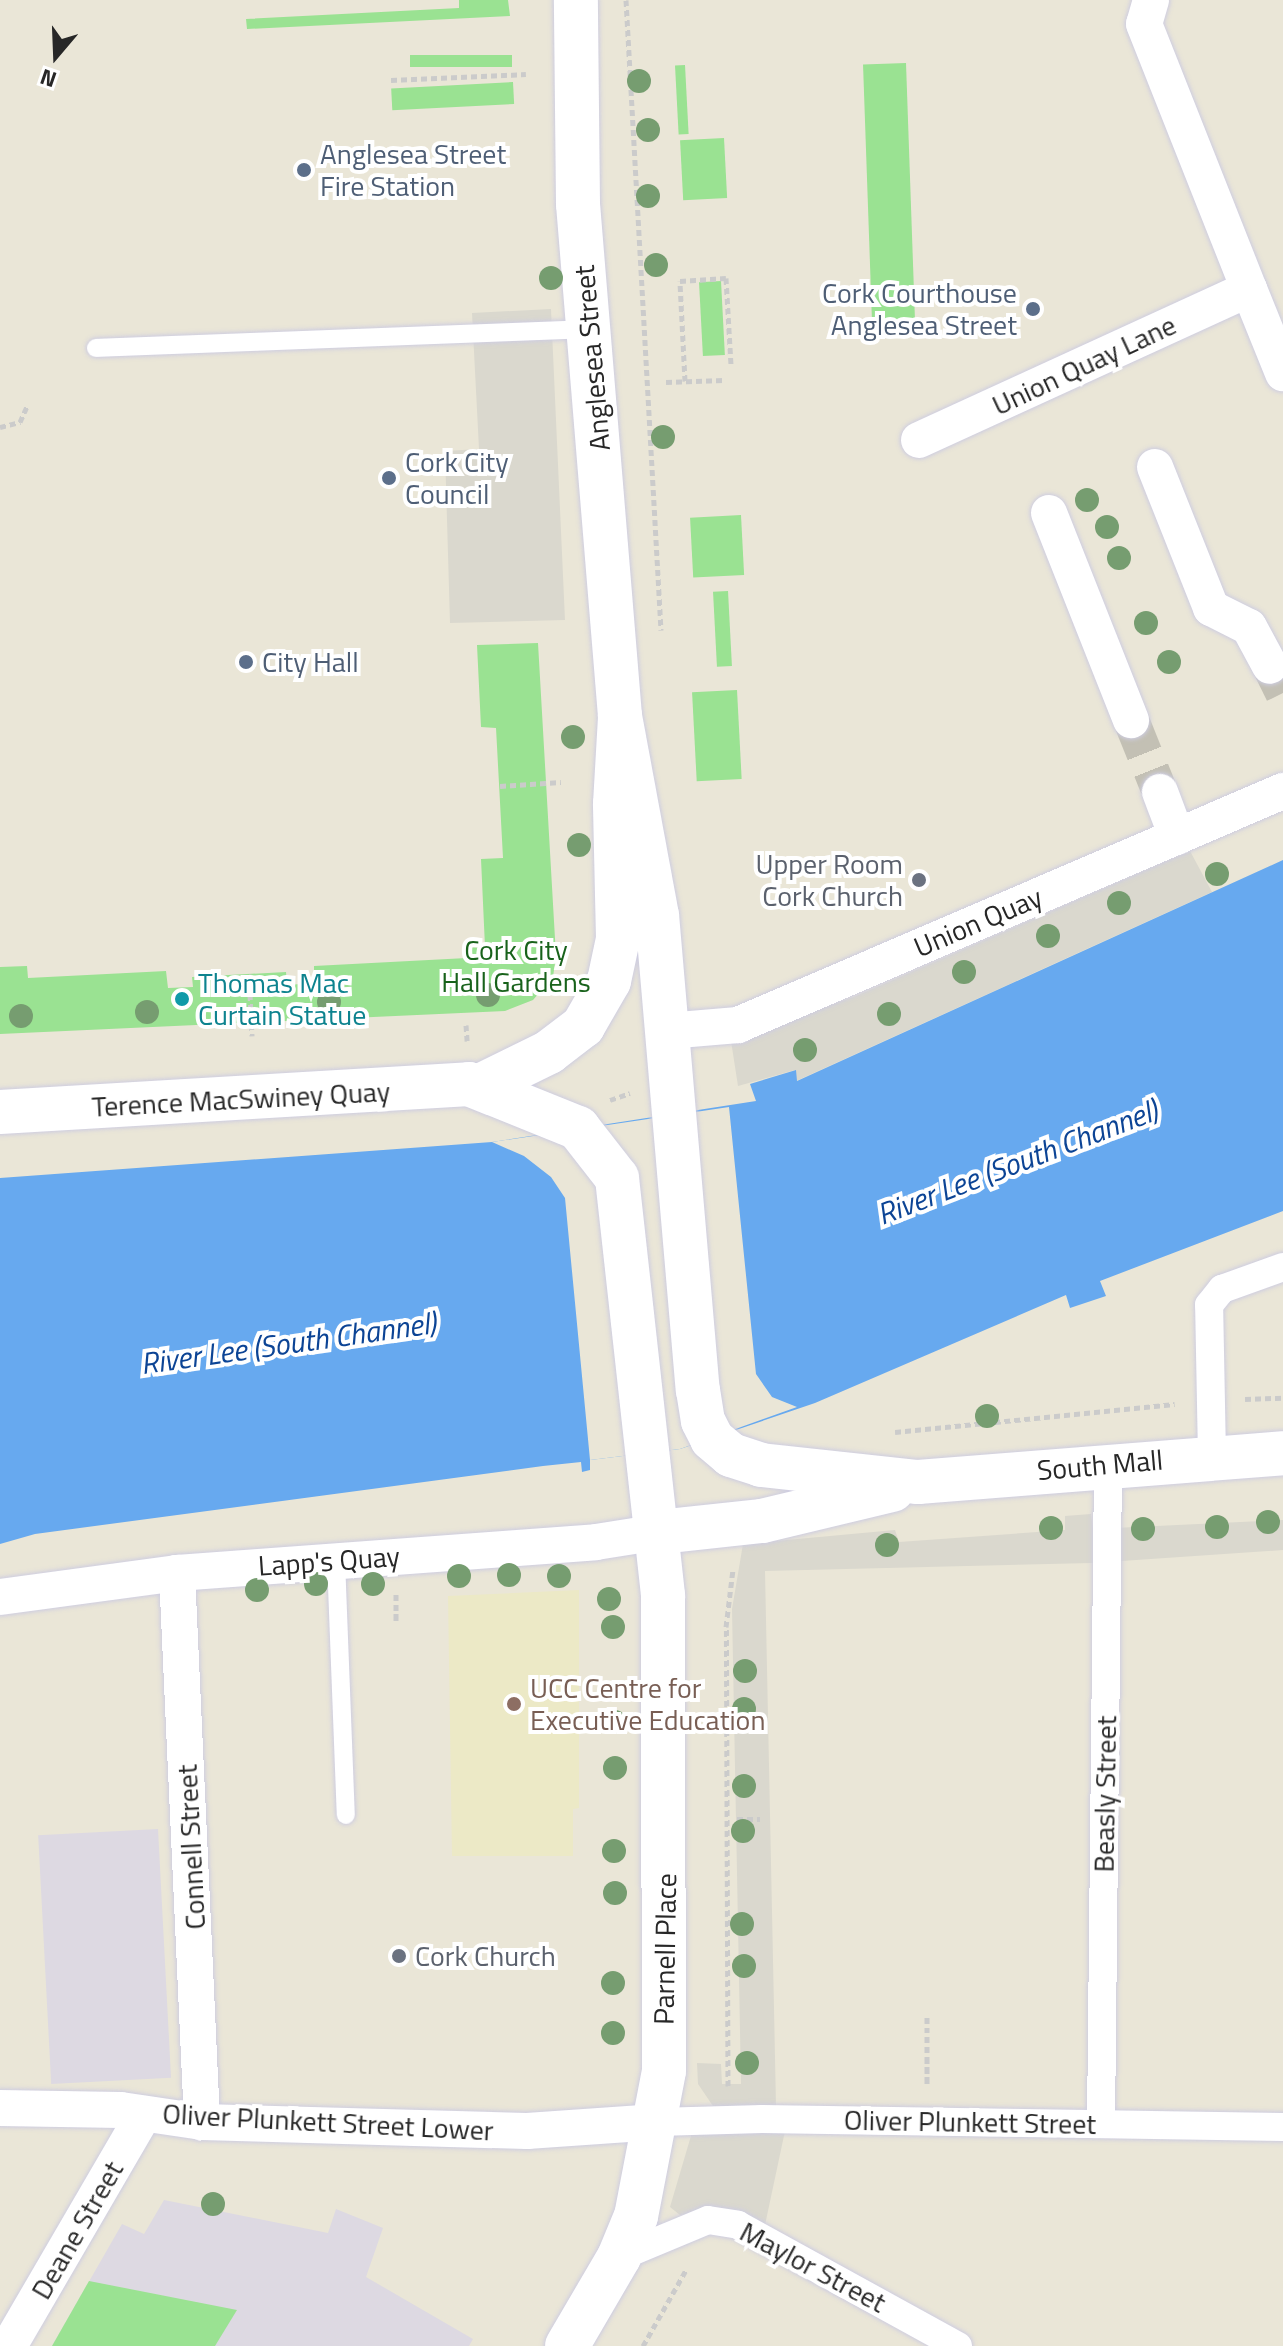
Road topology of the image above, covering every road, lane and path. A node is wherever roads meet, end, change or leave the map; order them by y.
1 (576, 0) edge
2 (626, 0) edge
3 (1151, 0) edge
4 (526, 74) dead end
5 (391, 80) dead end
6 (1249, 289) junction
7 (591, 328) junction
8 (96, 348) dead end
9 (731, 365) dead end
10 (1283, 373) edge
11 (724, 380) dead end
12 (685, 381) junction
13 (666, 382) dead end
14 (27, 406) dead end
15 (0, 427) edge
16 (919, 440) dead end
17 (1155, 467) dead end
18 (1049, 513) dead end
19 (661, 641) dead end
20 (1270, 666) tunnel mouth
21 (620, 716) junction
22 (1131, 720) tunnel mouth
23 (561, 782) dead end
24 (500, 786) dead end
25 (1283, 791) edge
26 (1160, 792) tunnel mouth
27 (1177, 837) junction
28 (249, 974) dead end
29 (466, 1025) dead end
30 (667, 1031) junction
31 (252, 1036) dead end
32 (467, 1042) dead end
33 (482, 1085) junction
34 (0, 1112) edge
35 (1283, 1267) edge
36 (1210, 1401) junction
37 (883, 1433) dead end
38 (712, 1439) joint
39 (1283, 1453) edge
40 (1212, 1456) junction
41 (1108, 1464) junction
42 (918, 1482) junction
43 (659, 1532) junction
44 (336, 1560) junction
45 (734, 1560) dead end
46 (177, 1573) junction
47 (396, 1589) dead end
48 (0, 1597) edge
49 (396, 1623) dead end
50 (346, 1815) dead end
51 (737, 1819) dead end
52 (760, 1819) dead end
53 (927, 2017) dead end
54 (927, 2096) dead end
55 (0, 2108) edge
56 (144, 2114) junction
57 (729, 2119) junction
58 (202, 2122) junction
59 (657, 2122) junction
60 (1101, 2124) junction
61 (1283, 2127) edge
62 (713, 2221) junction
63 (619, 2257) junction
64 (9, 2346) edge
65 (567, 2346) edge
66 (643, 2346) edge
67 (958, 2346) edge

1 - 7 main road, Anglesea Street
2 - 19 path
3 - 6 street
4 - 5 path
6 - 10 street
6 - 16 street, Union Quay Lane
7 - 8 lane
7 - 21 main road, Anglesea Street
9 - 12 path
11 - 12 path
12 - 13 path
14 - 15 path
17 - 20 street
18 - 22 street
21 - 30 main road, Anglesea Street
21 - 33 main road, Anglesea Street
23 - 24 path
25 - 27 street, Union Quay
26 - 27 street
27 - 30 street, Union Quay
28 - 31 path
29 - 32 path
30 - 38 main road, Anglesea Street
33 - 34 main road, Terence MacSwiney Quay
33 - 43 main road, Parnell Place
35 - 36 street
36 - 37 path
36 - 40 street
38 - 42 main road, South Mall
39 - 40 main road, South Mall
40 - 41 main road, South Mall
41 - 42 main road, South Mall
41 - 60 street, Beasly Street
42 - 43 main road, South Mall
43 - 44 street, Lapp's Quay
43 - 59 main road, Parnell Place
44 - 46 street, Lapp's Quay
44 - 50 lane
45 - 57 path
46 - 48 street, Lapp's Quay
46 - 58 street, Connell Street
47 - 49 path
51 - 52 path
53 - 54 path
55 - 56 street, Oliver Plunkett Street Lower
56 - 58 street, Oliver Plunkett Street Lower
56 - 64 street, Deane Street
57 - 59 street, Oliver Plunkett Street
57 - 60 street, Oliver Plunkett Street
58 - 59 street, Oliver Plunkett Street Lower
59 - 63 main road, Parnell Place
60 - 61 street, Oliver Plunkett Street
62 - 63 street, Maylor Street
62 - 66 path
62 - 67 street, Maylor Street
63 - 65 main road, Parnell Place

